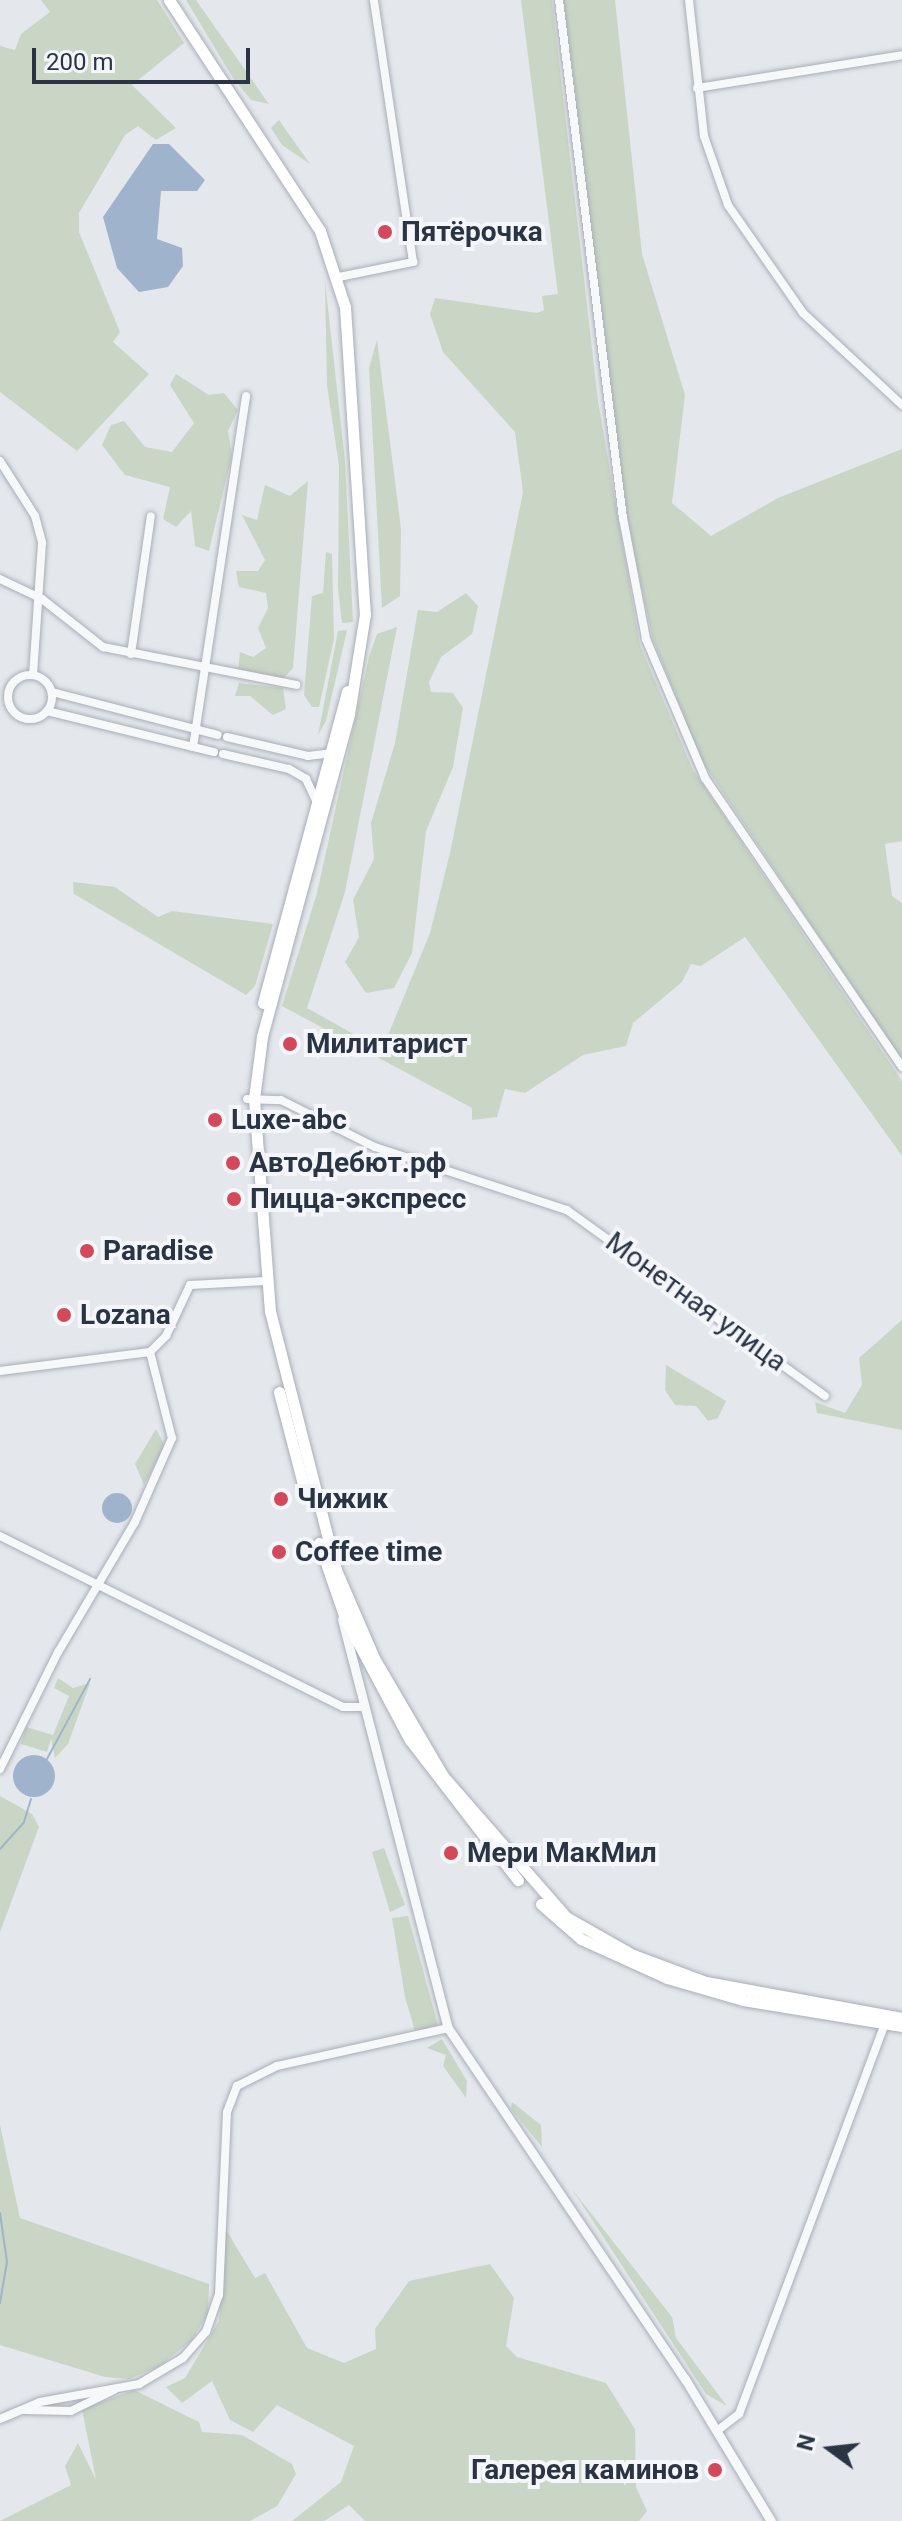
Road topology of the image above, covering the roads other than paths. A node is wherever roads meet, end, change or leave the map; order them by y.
1 (169, 0) edge
2 (374, 0) edge
3 (559, 0) edge
4 (689, 0) edge
5 (902, 55) edge
6 (697, 88) junction
7 (339, 277) junction
8 (246, 396) dead end
9 (902, 405) edge
10 (0, 461) edge
11 (151, 516) dead end
12 (0, 579) edge
13 (42, 599) junction
14 (131, 654) junction
15 (206, 671) junction
16 (33, 675) junction
17 (296, 685) dead end
18 (52, 692) junction
19 (47, 711) junction
20 (197, 730) junction
21 (193, 747) junction
22 (335, 753) junction
23 (317, 810) junction
24 (902, 1067) edge
25 (250, 1099) junction
26 (262, 1282) junction
27 (150, 1352) junction
28 (0, 1371) edge
29 (825, 1396) dead end
30 (0, 1536) edge
31 (101, 1582) junction
32 (338, 1600) junction
33 (370, 1660) junction
34 (354, 1671) junction
35 (363, 1707) junction
36 (0, 1769) edge
37 (902, 2018) edge
38 (885, 2024) junction
39 (902, 2026) edge
40 (448, 2028) junction
41 (122, 2386) junction
42 (21, 2409) junction
43 (0, 2419) edge
44 (717, 2431) junction
45 (771, 2521) edge

1 - 7 main road
2 - 7 street
3 - 24 street
4 - 6 street
5 - 6 street
6 - 9 street
7 - 22 main road
8 - 15 street
10 - 13 street
11 - 14 street
12 - 13 street
13 - 14 street
13 - 16 street
14 - 15 street
15 - 17 street
15 - 20 street
16 - 18 street
16 - 19 street
18 - 19 street
18 - 20 street
19 - 21 street
20 - 21 street
20 - 22 street
21 - 23 street
22 - 23 main road
22 - 25 main road
23 - 25 main road
25 - 26 main road
25 - 29 street, Монетная улица
26 - 27 street
26 - 32 main road
26 - 33 main road
27 - 28 street
27 - 31 street
30 - 31 street
31 - 35 street
31 - 36 street
32 - 33 main road
32 - 34 street
33 - 34 street
33 - 37 main road
33 - 38 main road
34 - 35 street
35 - 40 street
38 - 39 main road
38 - 44 street
40 - 41 street
40 - 44 street
41 - 42 street
41 - 42 street
42 - 43 street
44 - 45 street

